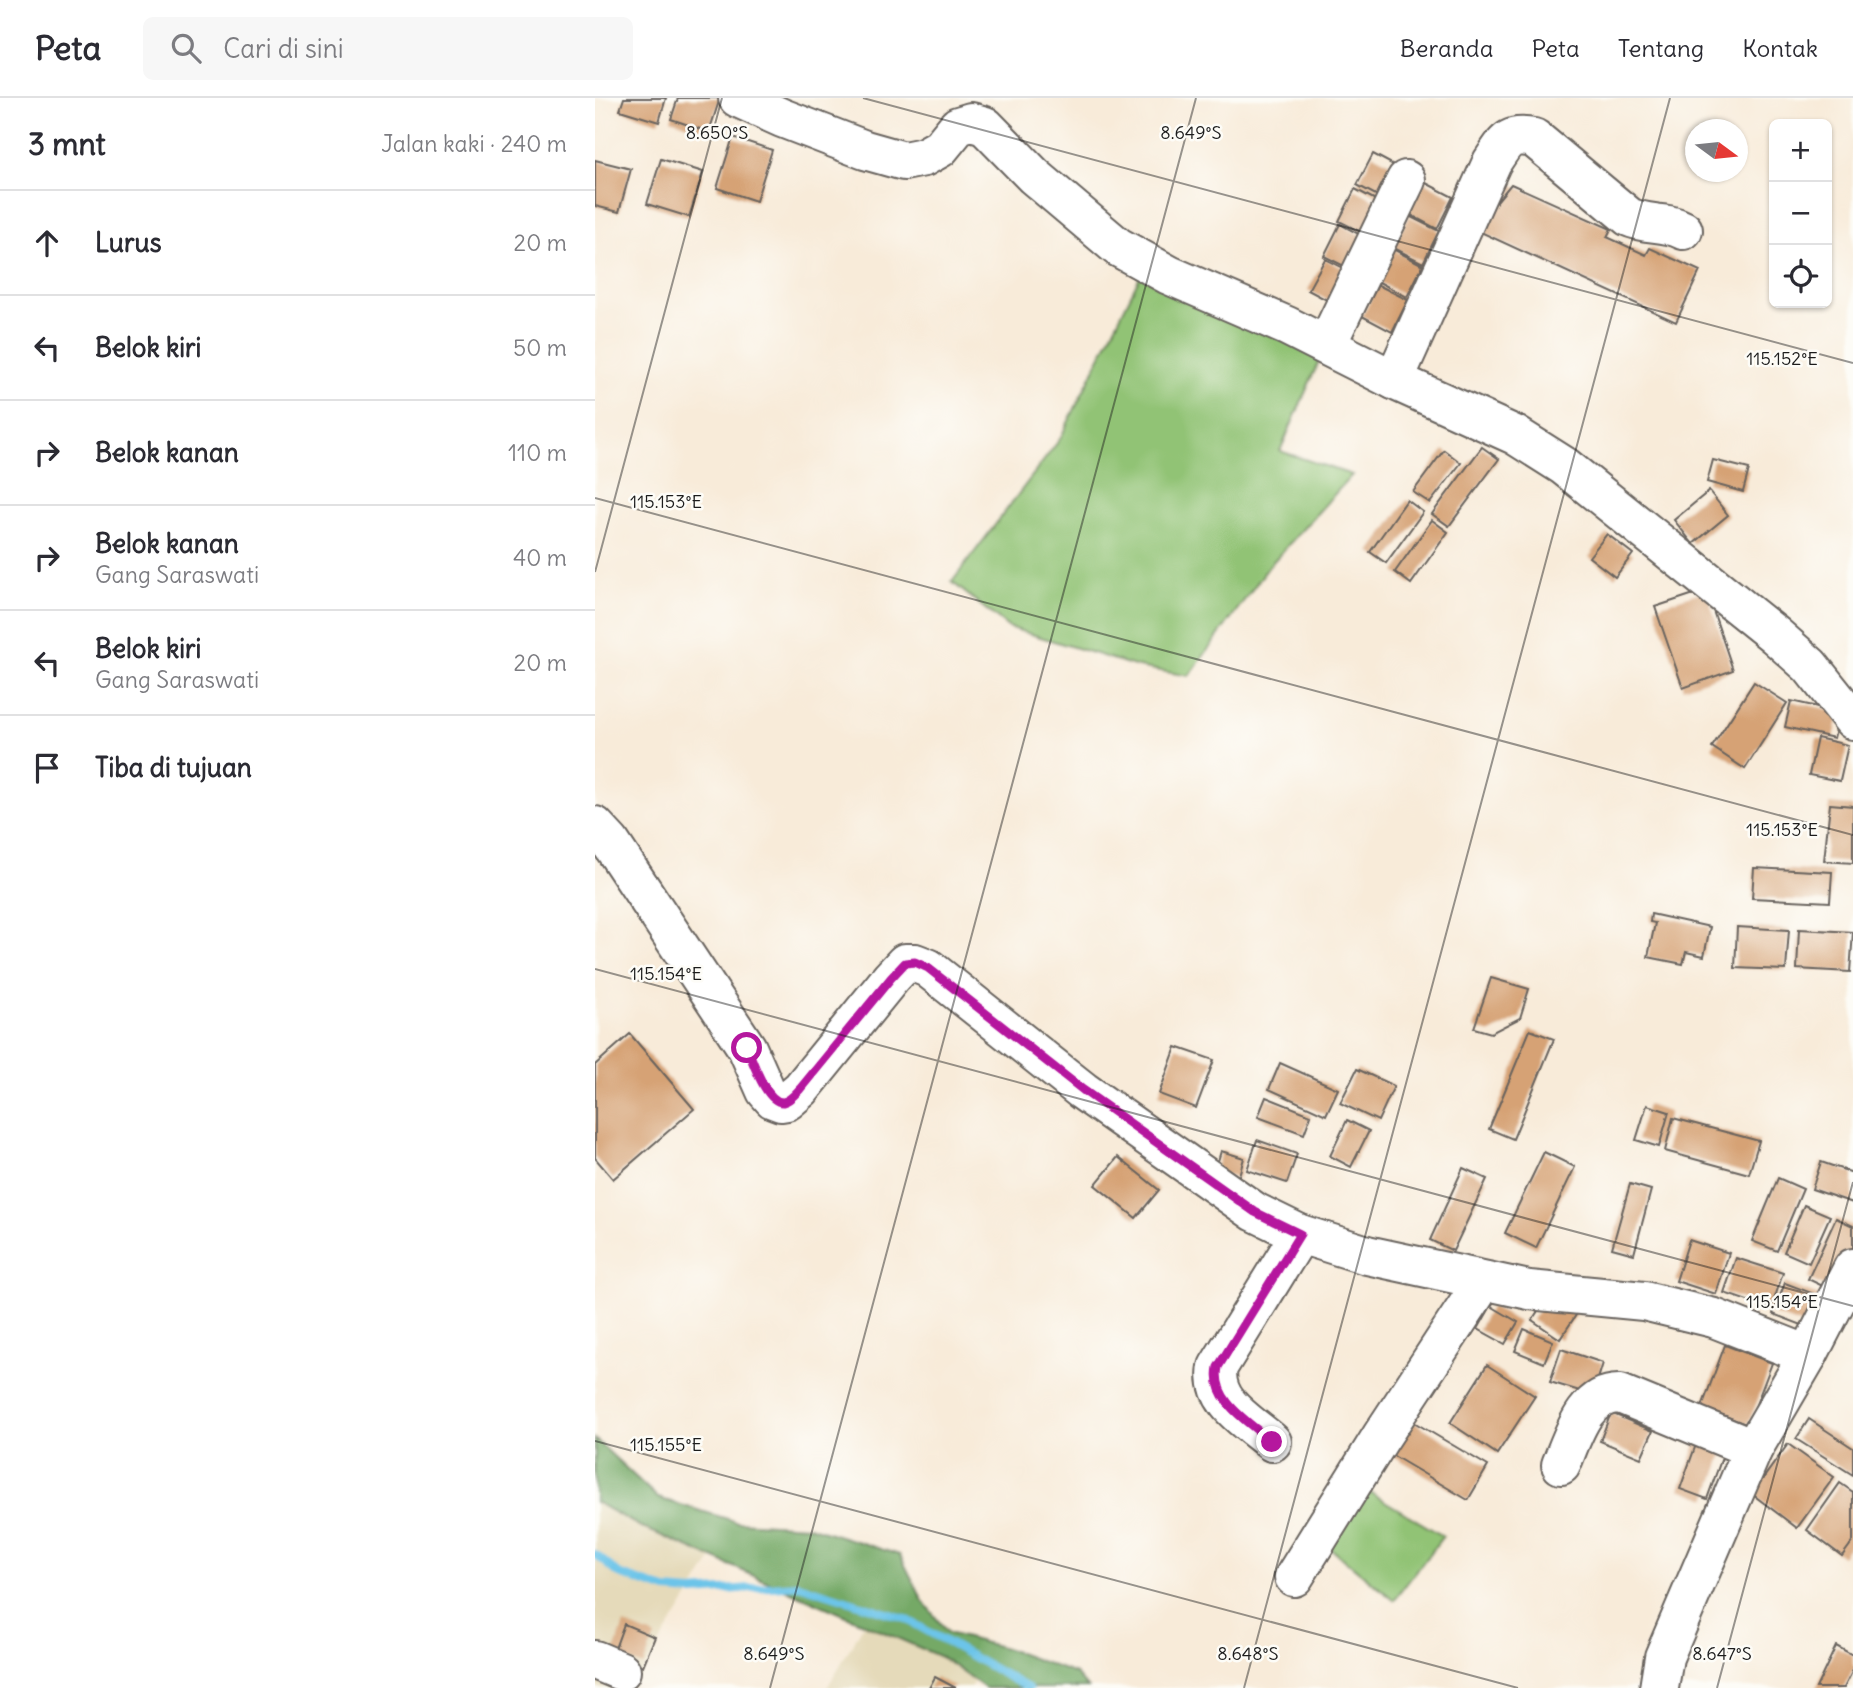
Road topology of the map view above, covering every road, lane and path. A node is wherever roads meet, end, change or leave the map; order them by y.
1 (738, 98) edge
2 (1406, 180) dead end
3 (1683, 230) dead end
4 (1327, 344) junction
5 (1394, 380) junction
6 (1853, 720) edge
7 (595, 826) edge
8 (1300, 1234) junction
9 (1853, 1268) edge
10 (1483, 1282) junction
11 (1808, 1355) junction
12 (1272, 1442) dead end
13 (1753, 1449) junction
14 (1561, 1465) dead end
15 (1294, 1577) dead end
16 (1659, 1688) edge

1 - 4 street
2 - 4 street
3 - 5 street
4 - 5 street
5 - 6 street
7 - 8 street
8 - 10 street
8 - 12 street
9 - 11 street
10 - 11 street
10 - 15 street
11 - 13 street
13 - 14 street
13 - 16 street

